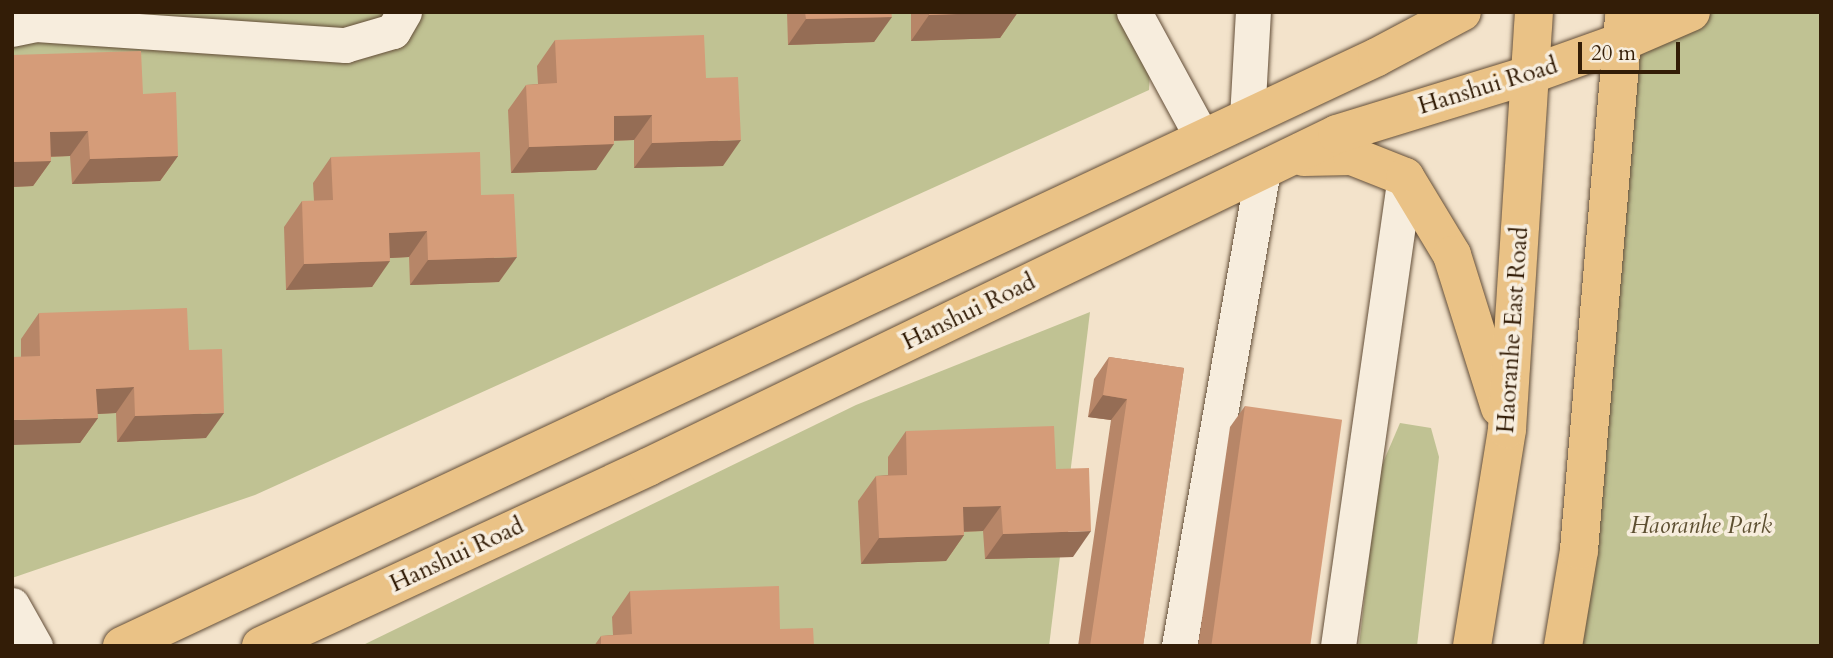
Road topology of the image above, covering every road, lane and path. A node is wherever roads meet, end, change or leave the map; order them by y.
1 (404, 12) edge
2 (1134, 12) edge
3 (1253, 12) edge
4 (1462, 12) edge
5 (1534, 12) edge
6 (1691, 12) edge
7 (1408, 26) edge
8 (1624, 27) edge
9 (12, 29) edge
10 (1532, 74) junction
11 (1247, 118) junction
12 (1203, 139) junction
13 (1276, 164) junction
14 (1405, 177) junction
15 (1507, 429) junction
16 (12, 605) edge
17 (36, 646) edge
18 (122, 646) edge
19 (261, 646) edge
20 (1179, 646) edge
21 (1338, 646) edge
22 (1472, 646) edge
23 (1563, 646) edge

1 - 9 street
2 - 12 street
3 - 11 street
4 - 7 main road
5 - 10 main road, Haoranhe East Road
6 - 8 main road, Hanshui Road
7 - 11 main road
8 - 10 main road, Hanshui Road
8 - 23 main road
10 - 13 main road, Hanshui Road
10 - 15 main road, Haoranhe East Road
11 - 12 main road
12 - 18 main road
13 - 14 main road
13 - 19 main road, Hanshui Road
13 - 20 street
14 - 15 main road
14 - 21 street
15 - 22 main road, Haoranhe East Road
16 - 17 street

